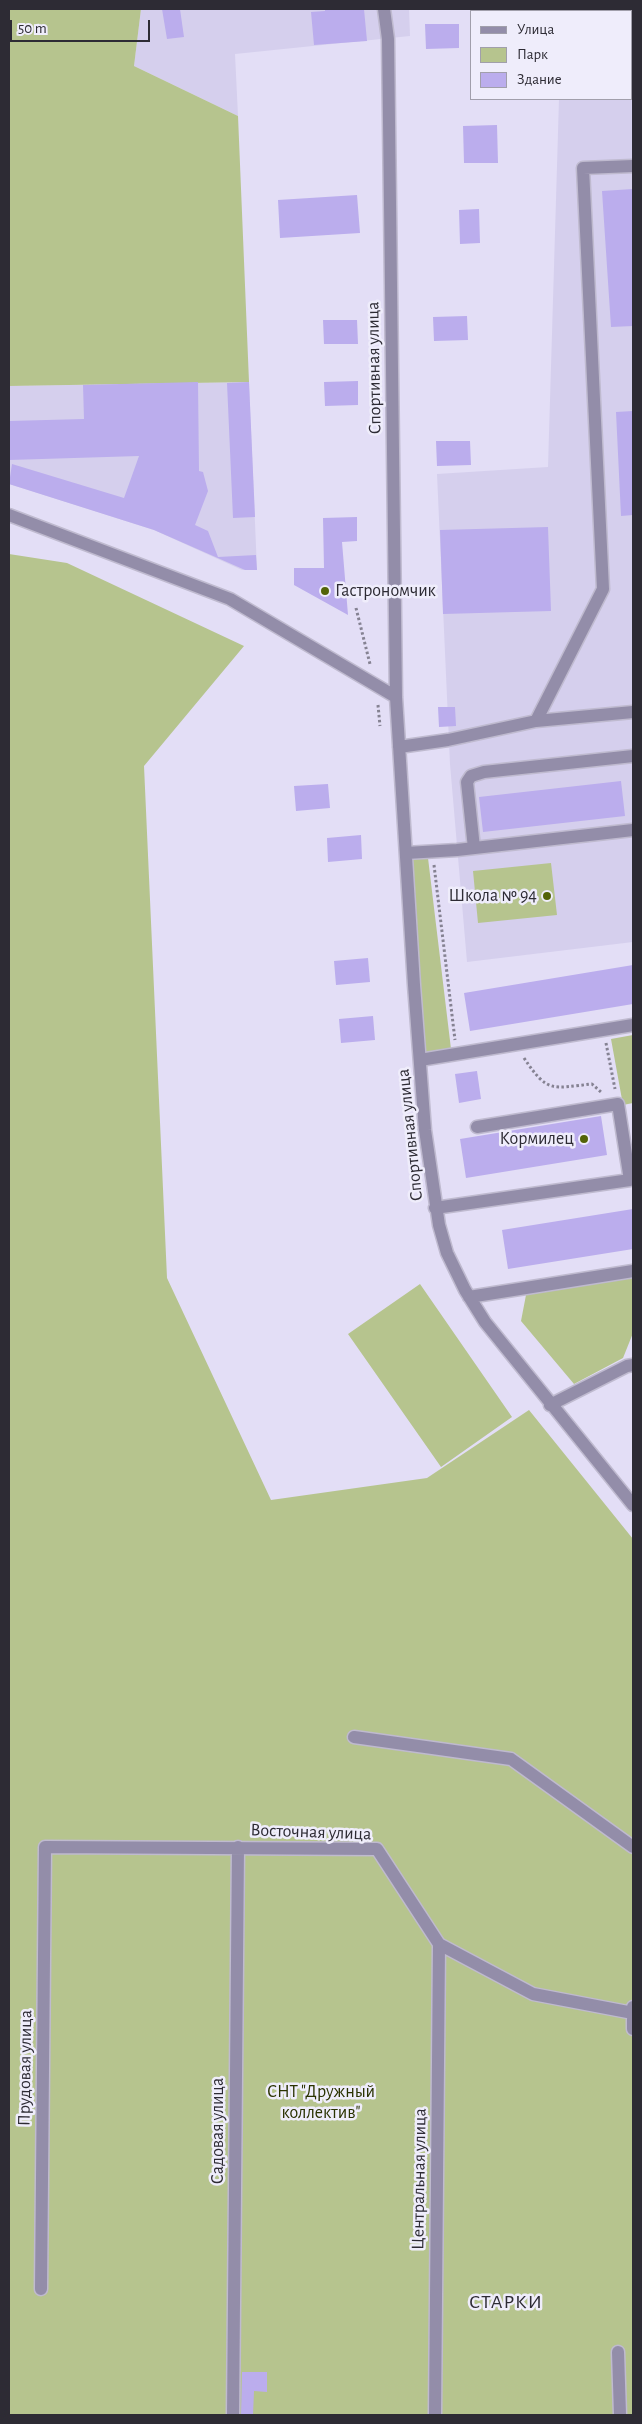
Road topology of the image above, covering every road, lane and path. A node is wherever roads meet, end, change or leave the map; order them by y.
1 (384, 9) edge
2 (633, 166) edge
3 (9, 515) edge
4 (356, 608) dead end
5 (376, 685) junction
6 (396, 697) junction
7 (633, 712) edge
8 (536, 721) junction
9 (381, 732) dead end
10 (399, 747) junction
11 (633, 756) edge
12 (633, 830) edge
13 (474, 848) junction
14 (432, 852) junction
15 (406, 853) junction
16 (633, 1025) edge
17 (604, 1030) junction
18 (515, 1044) junction
19 (456, 1054) junction
20 (420, 1060) junction
21 (618, 1104) junction
22 (476, 1127) dead end
23 (435, 1208) junction
24 (633, 1271) edge
25 (469, 1297) junction
26 (633, 1365) edge
27 (550, 1406) junction
28 (633, 1505) edge
29 (354, 1737) dead end
30 (633, 1846) edge
31 (45, 1847) joint
32 (238, 1847) junction
33 (439, 1944) junction
34 (633, 2007) edge
35 (633, 2013) edge
36 (633, 2029) edge
37 (41, 2289) dead end
38 (618, 2352) dead end
39 (234, 2415) edge
40 (435, 2415) edge
41 (620, 2415) edge

1 - 6 street, Спортивная улица
2 - 8 street
3 - 5 street
4 - 5 path
5 - 6 street
5 - 9 path
6 - 10 street, Спортивная улица
7 - 8 street
8 - 10 street
10 - 15 street, Спортивная улица
11 - 13 street
12 - 13 street
13 - 14 street
14 - 15 street
14 - 19 path
15 - 20 street, Спортивная улица
16 - 17 street
17 - 18 street
17 - 21 path
18 - 19 street
18 - 21 path
19 - 20 street
20 - 23 street, Спортивная улица
21 - 22 street
21 - 23 street
23 - 25 street, Спортивная улица
24 - 25 street
25 - 27 street, Спортивная улица
26 - 27 street
27 - 28 street, Спортивная улица
29 - 30 street
31 - 32 street, Восточная улица
31 - 37 street, Прудовая улица
32 - 33 street, Восточная улица
32 - 39 street, Садовая улица
33 - 35 street, Восточная улица
33 - 40 street, Центральная улица
34 - 35 street
35 - 36 street
38 - 41 street

